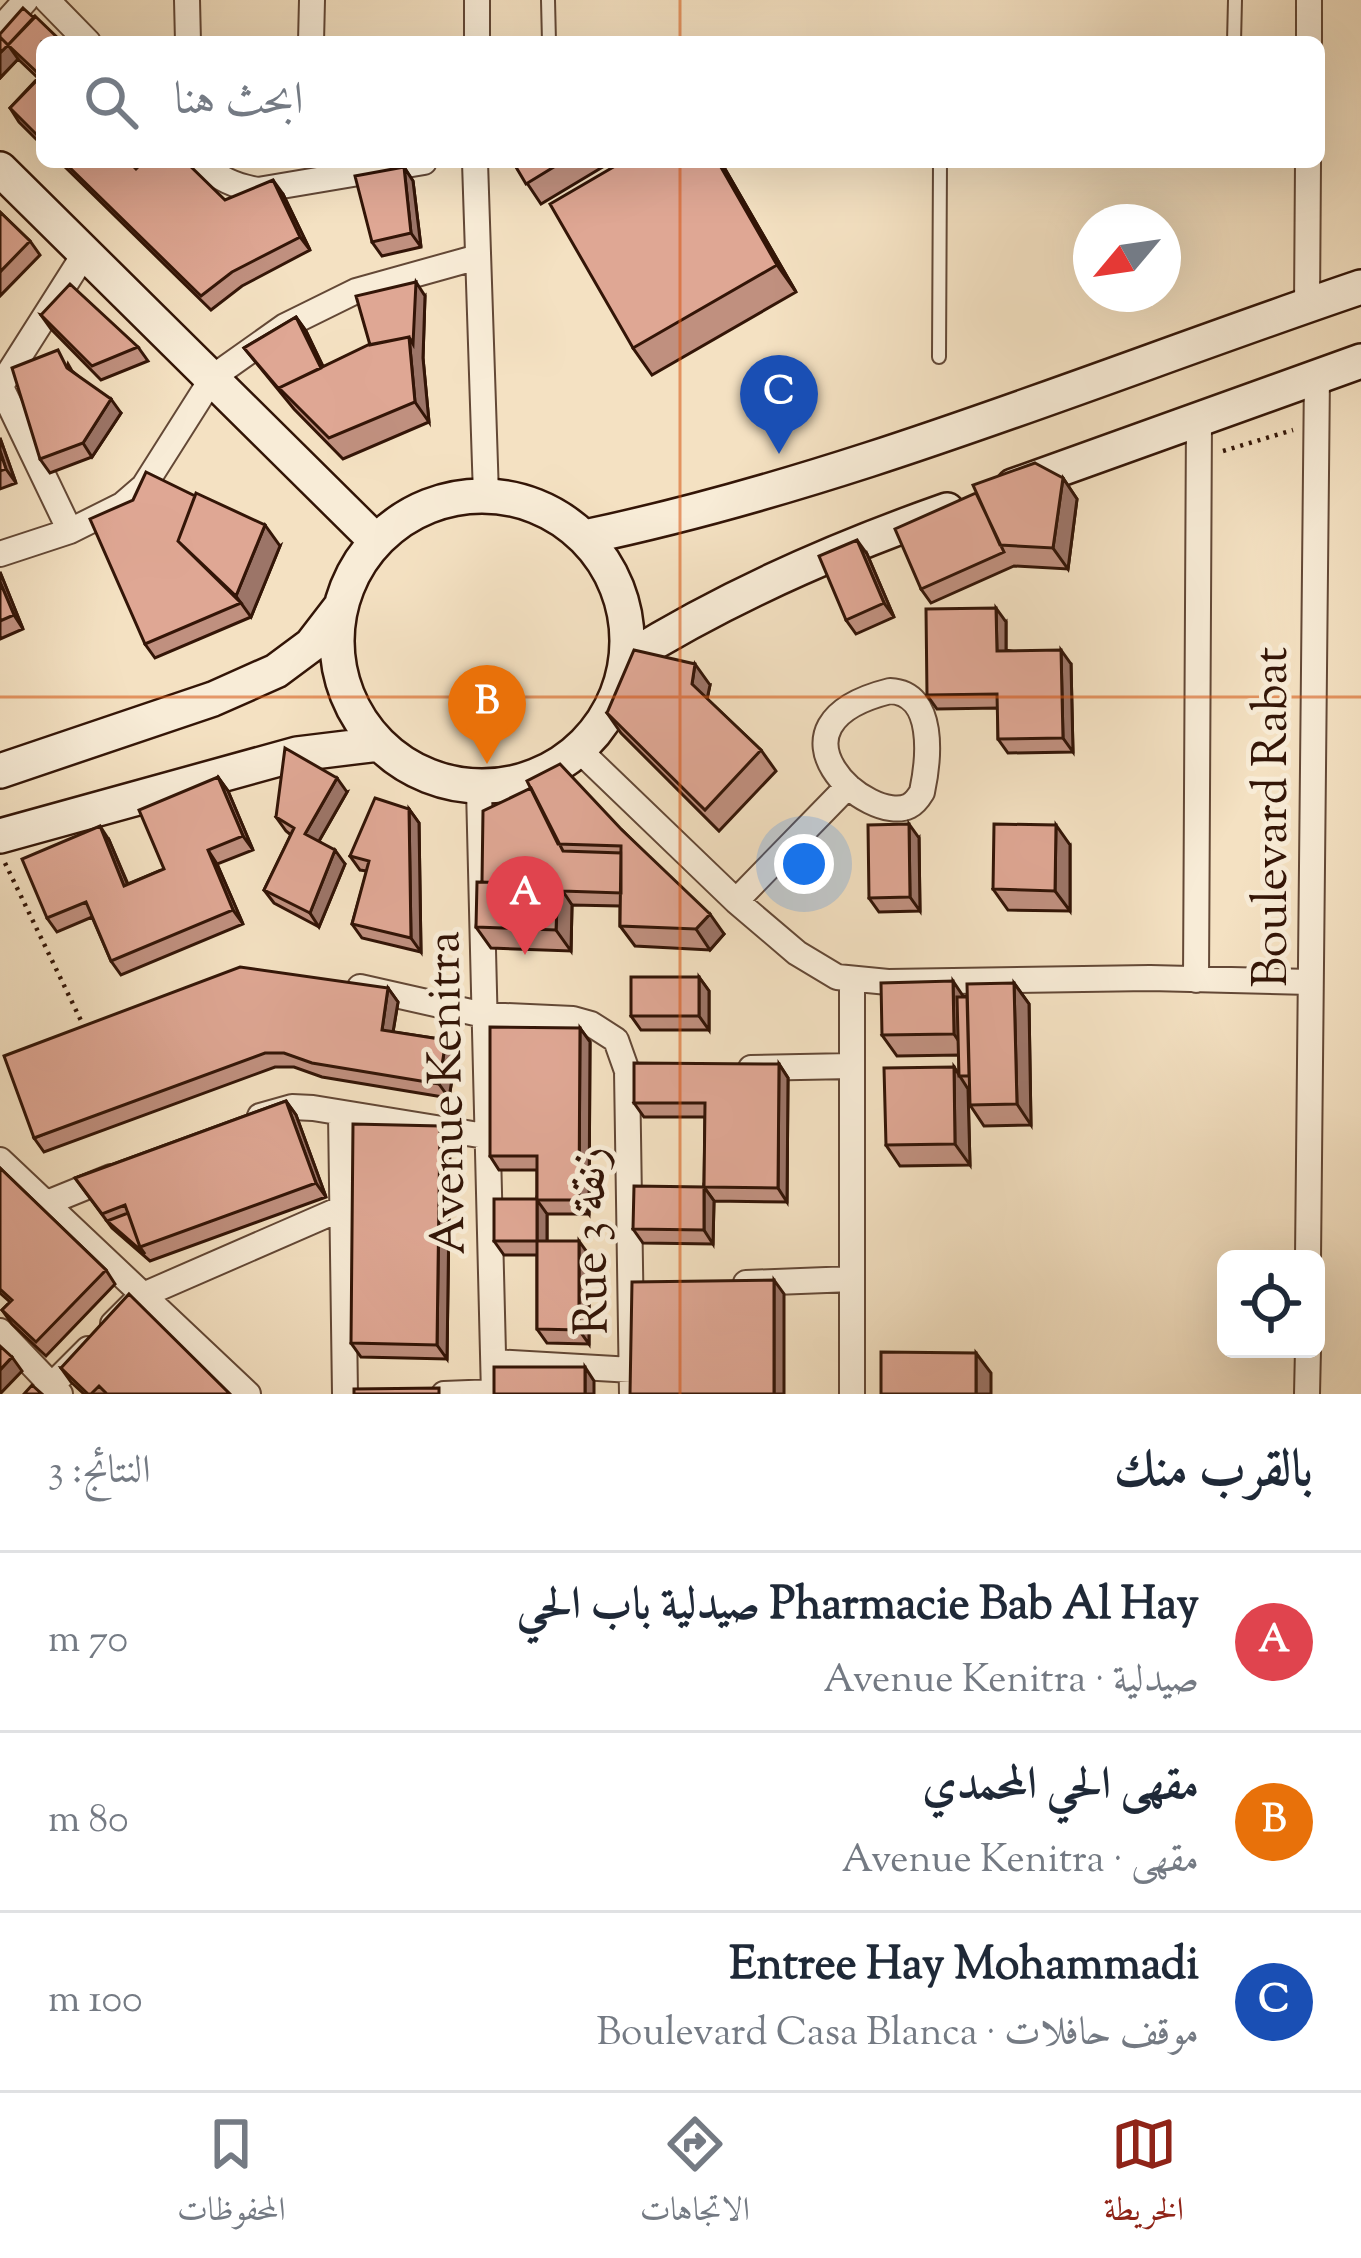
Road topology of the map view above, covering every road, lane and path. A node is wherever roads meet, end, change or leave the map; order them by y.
1 (26, 0) edge
2 (47, 0) edge
3 (187, 0) edge
4 (312, 0) edge
5 (476, 0) edge
6 (548, 0) edge
7 (1235, 0) edge
8 (1309, 0) edge
9 (0, 29) edge
10 (82, 36) edge
11 (188, 36) edge
12 (311, 36) edge
13 (476, 36) edge
14 (549, 36) edge
15 (1234, 36) edge
16 (1309, 36) edge
17 (208, 168) edge
18 (347, 168) edge
19 (475, 168) edge
20 (940, 168) edge
21 (1308, 168) edge
22 (0, 169) edge
23 (309, 171) edge
24 (86, 253) junction
25 (478, 256) junction
26 (1361, 287) edge
27 (1306, 305) junction
28 (939, 357) dead end
29 (1361, 361) edge
30 (213, 376) junction
31 (1317, 376) junction
32 (0, 386) edge
33 (1199, 420) junction
34 (1316, 424) junction
35 (1201, 457) junction
36 (486, 494) junction
37 (70, 531) junction
38 (585, 537) junction
39 (376, 541) junction
40 (0, 554) edge
41 (341, 606) junction
42 (627, 659) junction
43 (379, 743) junction
44 (579, 750) junction
45 (0, 770) edge
46 (848, 786) junction
47 (479, 789) junction
48 (0, 836) edge
49 (0, 853) edge
50 (736, 901) junction
51 (851, 980) junction
52 (1196, 980) junction
53 (330, 981) edge
54 (1310, 982) junction
55 (484, 1015) junction
56 (88, 1036) edge
57 (851, 1066) junction
58 (716, 1069) edge
59 (341, 1114) junction
60 (232, 1128) edge
61 (485, 1136) junction
62 (0, 1160) edge
63 (129, 1169) edge
64 (47, 1203) junction
65 (345, 1207) junction
66 (1308, 1250) edge
67 (852, 1279) junction
68 (719, 1283) edge
69 (141, 1296) junction
70 (0, 1331) edge
71 (1307, 1358) edge
72 (494, 1362) junction
73 (632, 1382) edge
74 (52, 1391) edge
75 (494, 1393) edge
76 (248, 1394) edge
77 (345, 1394) edge
78 (444, 1394) edge
79 (852, 1394) edge
80 (1307, 1394) edge

1 - 9 street
2 - 10 street
3 - 11 street
4 - 12 street
5 - 13 street
6 - 14 lane
7 - 15 lane
8 - 16 street
17 - 23 street
18 - 23 street
19 - 25 street
20 - 28 lane
21 - 27 street
22 - 24 main road
24 - 30 main road
24 - 32 street
25 - 30 street
25 - 36 street
26 - 27 main road
27 - 38 main road
29 - 31 main road
30 - 37 street
30 - 39 main road
31 - 33 main road
31 - 34 street, Boulevard Rabat
32 - 37 street
33 - 35 street
33 - 42 main road
34 - 35 path
34 - 54 street, Boulevard Rabat
35 - 52 street
36 - 38 main road
36 - 39 main road
37 - 40 street
38 - 42 main road
39 - 41 main road
41 - 43 main road
41 - 45 main road
42 - 44 main road
43 - 47 main road
43 - 48 main road
44 - 47 main road
44 - 50 street
46 - 46 street
46 - 50 street
47 - 55 street, Avenue Kenitra
49 - 56 path
50 - 51 street
51 - 52 street
51 - 57 street
52 - 54 street
53 - 55 street
54 - 66 street, Boulevard Rabat
55 - 61 street, Avenue Kenitra
55 - 73 street, Rue 3 زنقة
57 - 58 street
57 - 67 street
59 - 60 street
59 - 61 street
59 - 65 street
61 - 72 street, Avenue Kenitra
62 - 64 street
63 - 64 street
64 - 69 street
65 - 69 street
65 - 77 street
67 - 68 street
67 - 79 street
69 - 74 street
69 - 76 street
70 - 74 street
71 - 80 street
72 - 73 street
72 - 75 street, Avenue Kenitra
75 - 78 street

